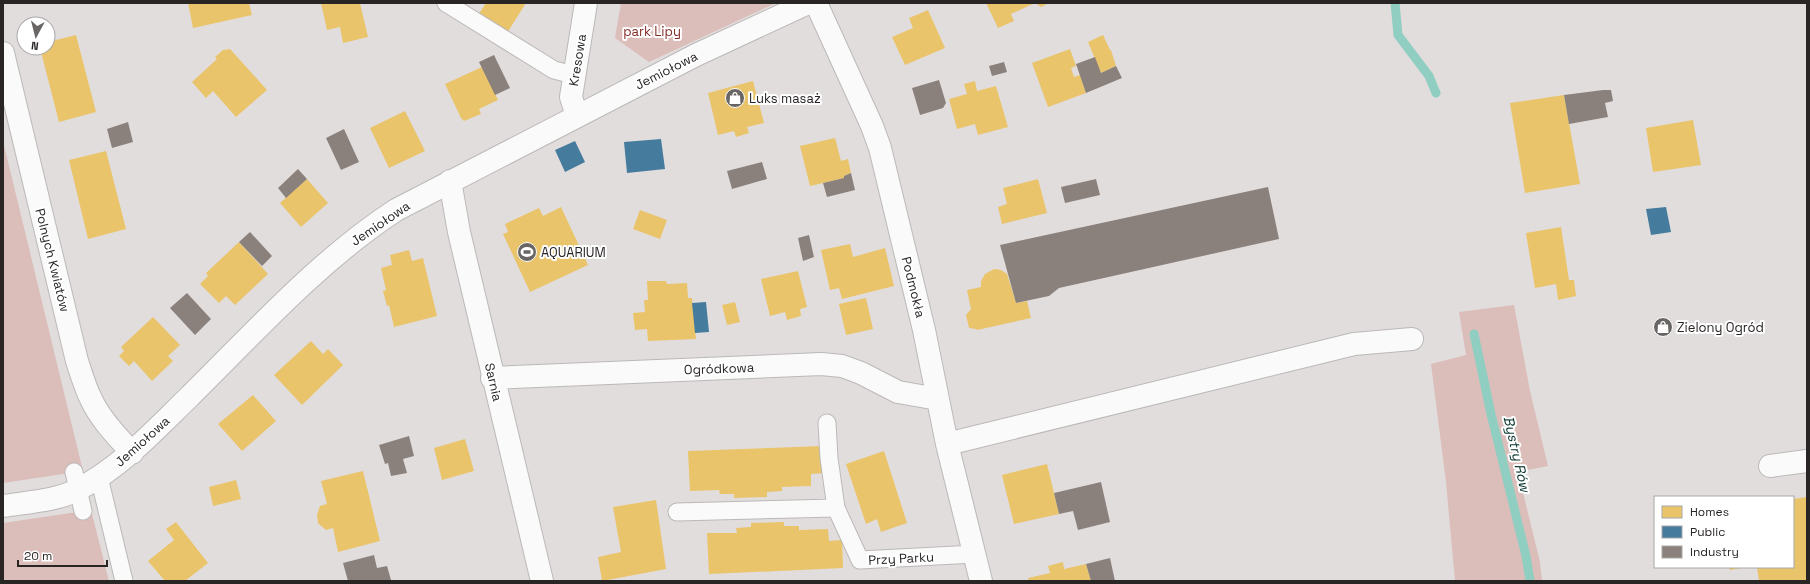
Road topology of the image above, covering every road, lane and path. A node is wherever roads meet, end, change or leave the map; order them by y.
1 (446, 3) edge
2 (586, 3) edge
3 (808, 3) edge
4 (816, 3) edge
5 (3, 53) edge
6 (574, 75) junction
7 (577, 116) junction
8 (450, 181) junction
9 (1412, 339) dead end
10 (492, 378) junction
11 (938, 399) junction
12 (827, 422) dead end
13 (948, 444) junction
14 (132, 453) junction
15 (1807, 461) edge
16 (1770, 466) dead end
17 (99, 477) junction
18 (76, 481) junction
19 (3, 506) edge
20 (836, 508) junction
21 (83, 511) dead end
22 (677, 512) dead end
23 (975, 554) junction
24 (124, 581) edge
25 (542, 581) edge
26 (981, 581) edge

1 - 6 lane
2 - 6 street, Kresowa
3 - 7 street, Jemiołowa
4 - 11 street, Podmokła
5 - 14 street, Polnych Kwiatów
6 - 7 street, Kresowa
7 - 8 street, Jemiołowa
8 - 10 street, Sarnia
8 - 14 street, Jemiołowa
9 - 13 street
10 - 11 street, Ogródkowa
10 - 25 street, Sarnia
11 - 13 street, Podmokła
12 - 20 lane, Przy Parku
13 - 23 street, Podmokła
14 - 17 street, Jemiołowa
15 - 16 street
17 - 18 street, Jemiołowa
17 - 24 lane
18 - 19 street, Jemiołowa
18 - 21 lane
20 - 22 lane
20 - 23 lane, Przy Parku
23 - 26 street, Podmokła

